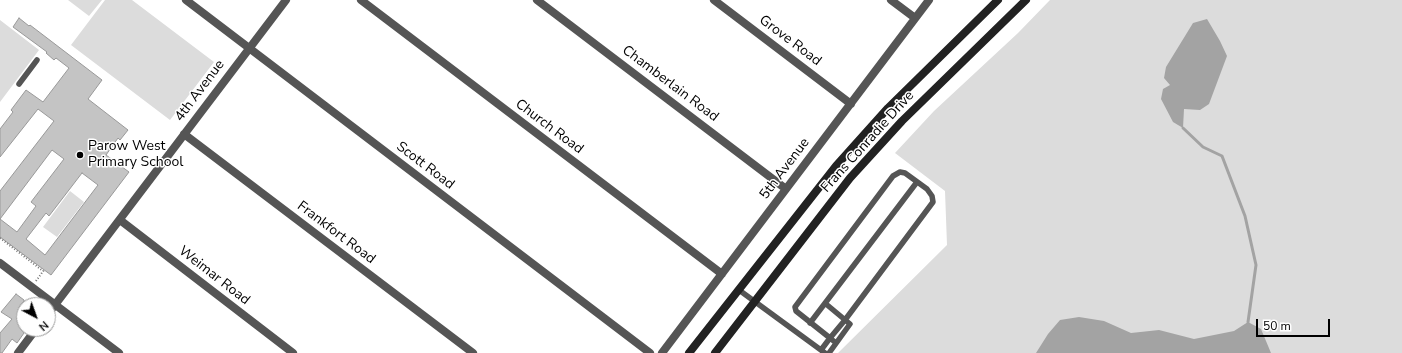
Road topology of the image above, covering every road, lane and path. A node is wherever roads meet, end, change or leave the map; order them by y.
1 (186, 0) edge
2 (286, 0) edge
3 (361, 0) edge
4 (537, 0) edge
5 (714, 0) edge
6 (891, 0) edge
7 (929, 0) edge
8 (998, 0) edge
9 (1026, 0) edge
10 (915, 18) junction
11 (249, 48) junction
12 (37, 60) dead end
13 (19, 84) dead end
14 (851, 104) junction
15 (184, 134) junction
16 (917, 182) junction
17 (786, 188) junction
18 (120, 220) junction
19 (0, 238) edge
20 (0, 263) edge
21 (722, 274) junction
22 (35, 282) dead end
23 (739, 290) junction
24 (46, 297) edge
25 (754, 302) junction
26 (56, 304) joint
27 (826, 304) junction
28 (845, 320) junction
29 (810, 323) junction
30 (30, 337) edge
31 (830, 338) junction
32 (836, 343) junction
33 (823, 352) edge
34 (18, 353) edge
35 (119, 353) edge
36 (293, 353) edge
37 (473, 353) edge
38 (650, 353) edge
39 (662, 353) edge
40 (689, 353) edge
41 (714, 353) edge
42 (829, 353) edge

1 - 11 street, Scott Road
2 - 11 street, 4th Avenue
3 - 21 street, Church Road
4 - 17 street, Chamberlain Road
5 - 14 street, Grove Road
6 - 10 street
7 - 10 street, 5th Avenue
8 - 23 main road, Frans Conradie Drive
9 - 25 main road, Frans Conradie Drive
10 - 14 street, 5th Avenue
11 - 15 street, 4th Avenue
11 - 38 street, Scott Road
12 - 13 lane
14 - 17 street, 5th Avenue
15 - 18 street, 4th Avenue
15 - 37 street, Frankfort Road
16 - 27 lane
16 - 28 lane
16 - 29 lane
17 - 21 street, 5th Avenue
18 - 26 street, 4th Avenue
18 - 36 street, Weimar Road
19 - 22 path
20 - 24 street
21 - 39 street, 5th Avenue
23 - 25 lane
23 - 40 main road, Frans Conradie Drive
25 - 33 lane
25 - 41 main road, Frans Conradie Drive
26 - 35 street
27 - 28 lane
27 - 29 lane
28 - 31 lane
28 - 32 lane
29 - 31 lane
30 - 34 street
31 - 32 lane
31 - 33 lane
32 - 42 lane

